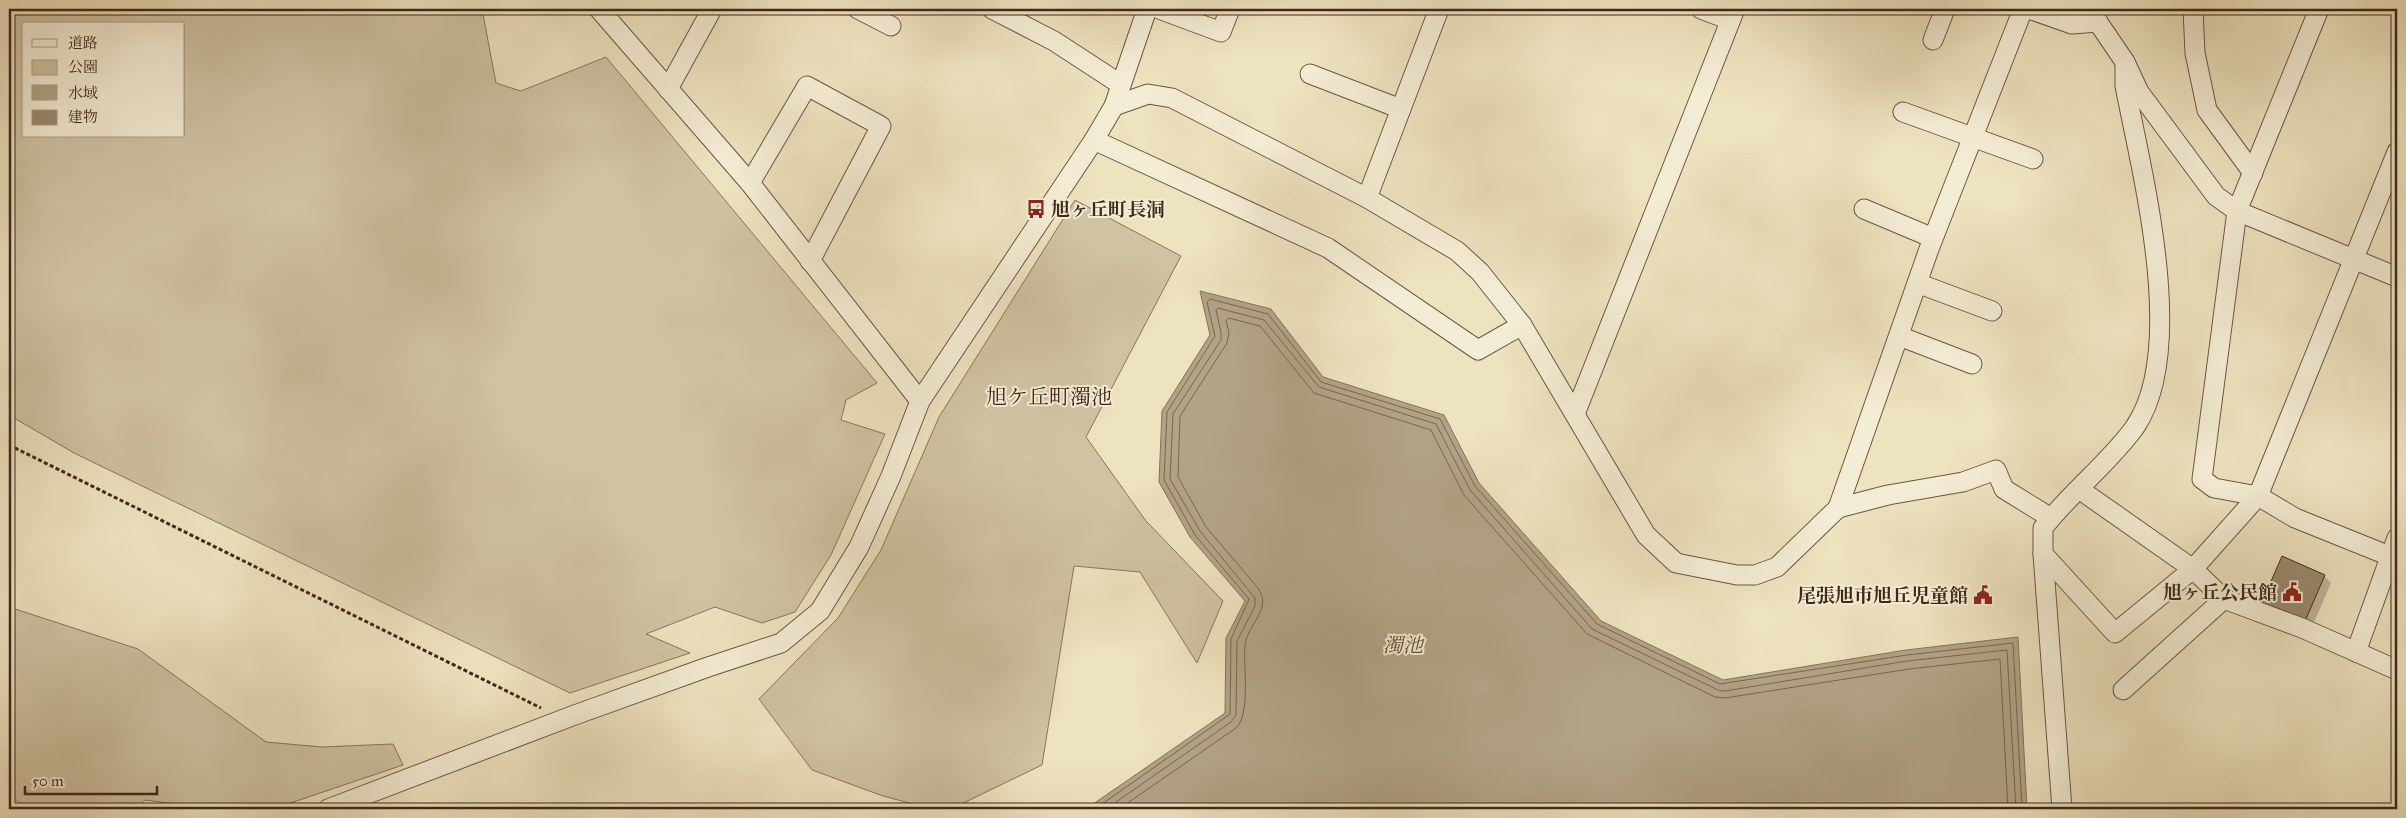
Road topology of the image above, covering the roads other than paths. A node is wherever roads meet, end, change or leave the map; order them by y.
1 (598, 9) edge
2 (712, 9) edge
3 (858, 9) edge
4 (992, 9) edge
5 (1147, 9) edge
6 (1159, 9) edge
7 (1230, 9) edge
8 (1439, 9) edge
9 (1701, 9) edge
10 (1945, 9) edge
11 (2023, 9) edge
12 (2029, 9) edge
13 (2193, 9) edge
14 (2319, 9) edge
15 (1732, 14) edge
16 (2093, 15) edge
17 (892, 26) dead end
18 (1933, 40) dead end
19 (2124, 62) junction
20 (1310, 74) dead end
21 (1120, 84) junction
22 (668, 88) junction
23 (1114, 106) junction
24 (1401, 110) junction
25 (1903, 112) dead end
26 (1972, 137) junction
27 (1094, 140) junction
28 (2397, 152) edge
29 (2033, 159) dead end
30 (2253, 172) junction
31 (750, 184) junction
32 (1366, 198) junction
33 (1864, 209) dead end
34 (2237, 211) junction
35 (1933, 238) junction
36 (2354, 259) junction
37 (810, 261) junction
38 (2397, 277) edge
39 (1917, 283) junction
40 (1992, 311) dead end
41 (1522, 325) junction
42 (1898, 336) junction
43 (1972, 364) dead end
44 (920, 401) junction
45 (1575, 414) junction
46 (2079, 489) junction
47 (2258, 496) junction
48 (1838, 508) junction
49 (2051, 518) junction
50 (2397, 538) edge
51 (2043, 554) junction
52 (2394, 557) edge
53 (2194, 569) junction
54 (2224, 599) junction
55 (2356, 652) junction
56 (2397, 670) edge
57 (2123, 690) dead end
58 (328, 809) edge
59 (2062, 809) edge

1 - 22 street
2 - 22 street
3 - 17 street
4 - 21 street
5 - 21 street
6 - 7 street
8 - 24 street
9 - 15 street
10 - 18 street
11 - 26 street
12 - 16 street
13 - 30 street
14 - 30 street
15 - 45 street
16 - 19 street
19 - 34 street
19 - 46 street
20 - 24 street
21 - 23 street
22 - 31 street
23 - 27 street
23 - 32 street
24 - 32 street
25 - 26 street
26 - 29 street
26 - 35 street
27 - 41 street
27 - 44 street
28 - 36 street
30 - 34 street
31 - 37 street
31 - 37 street
32 - 41 street
33 - 35 street
34 - 36 street
34 - 47 street
35 - 39 street
36 - 38 street
36 - 47 street
37 - 44 street
39 - 40 street
39 - 42 street
41 - 45 street
42 - 43 street
42 - 48 street
44 - 58 street
45 - 48 street
46 - 49 street
46 - 53 street
47 - 52 street
47 - 53 street
48 - 49 street
49 - 51 street
50 - 52 street
51 - 53 street
51 - 59 street
52 - 55 street
53 - 54 street
54 - 55 street
54 - 57 street
55 - 56 street

